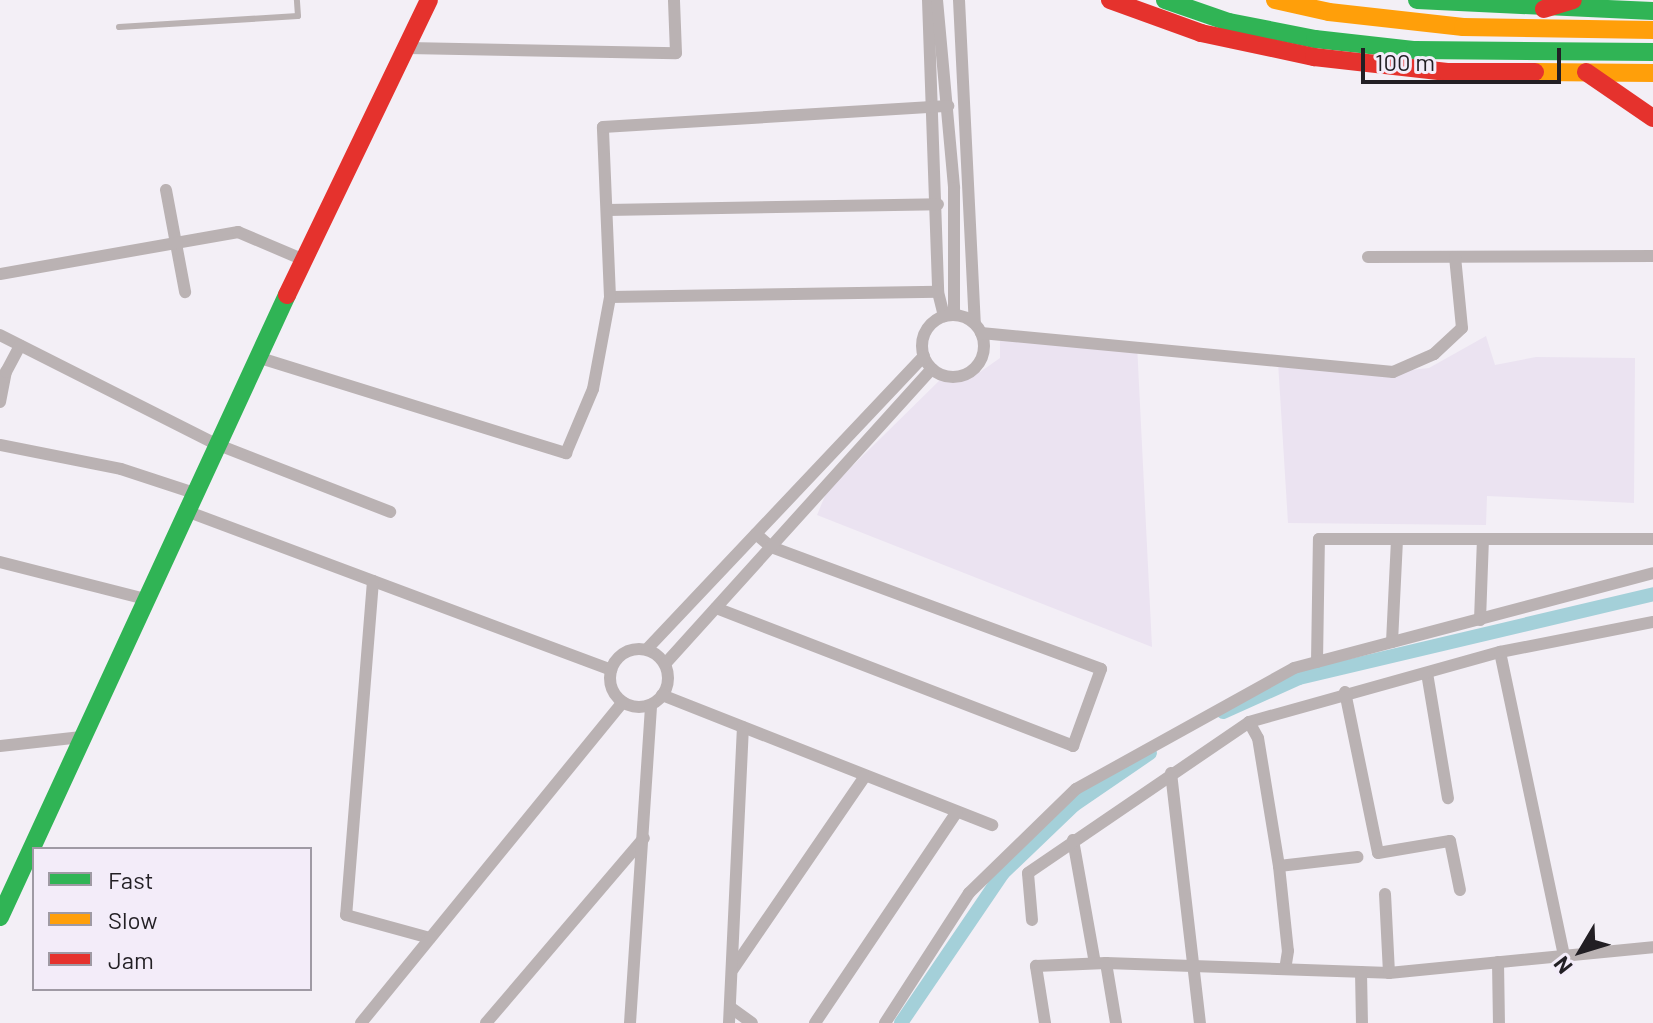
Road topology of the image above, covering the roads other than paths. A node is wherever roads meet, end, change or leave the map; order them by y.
1 (297, 0) edge
2 (429, 0) edge
3 (674, 0) edge
4 (928, 0) edge
5 (937, 0) edge
6 (959, 0) edge
7 (1110, 0) edge
8 (1165, 0) edge
9 (1275, 0) edge
10 (1417, 0) edge
11 (1573, 0) edge
12 (1544, 9) junction
13 (1653, 11) edge
14 (119, 27) dead end
15 (1653, 30) edge
16 (408, 48) junction
17 (1653, 52) edge
18 (1586, 72) junction
19 (1653, 73) edge
20 (948, 106) junction
21 (934, 107) junction
22 (1653, 118) edge
23 (968, 133) junction
24 (950, 134) junction
25 (954, 188) junction
26 (970, 188) junction
27 (166, 190) dead end
28 (938, 204) junction
29 (607, 210) junction
30 (177, 245) junction
31 (1653, 256) edge
32 (1368, 257) dead end
33 (1455, 257) junction
34 (304, 260) junction
35 (0, 274) edge
36 (185, 292) dead end
37 (938, 292) junction
38 (610, 297) junction
39 (949, 316) junction
40 (978, 329) junction
41 (0, 335) edge
42 (20, 346) junction
43 (924, 356) junction
44 (257, 357) junction
45 (932, 369) junction
46 (3, 371) edge
47 (0, 402) edge
48 (847, 438) junction
49 (216, 444) junction
50 (0, 445) edge
51 (860, 449) junction
52 (797, 490) junction
53 (194, 493) junction
54 (810, 503) junction
55 (186, 511) junction
56 (390, 512) dead end
57 (756, 534) junction
58 (1653, 539) edge
59 (1397, 540) junction
60 (1483, 540) junction
61 (771, 547) junction
62 (0, 562) edge
63 (1653, 573) edge
64 (373, 581) junction
65 (145, 599) junction
66 (716, 608) junction
67 (1480, 620) junction
68 (673, 621) junction
69 (1653, 622) edge
70 (691, 636) junction
71 (1392, 642) junction
72 (647, 649) junction
73 (1500, 652) junction
74 (1317, 662) junction
75 (665, 664) junction
76 (611, 670) junction
77 (1427, 673) junction
78 (1345, 692) junction
79 (662, 695) junction
80 (623, 702) junction
81 (651, 705) junction
82 (1249, 722) junction
83 (743, 727) junction
84 (82, 737) junction
85 (0, 746) edge
86 (1171, 773) junction
87 (865, 776) junction
88 (1448, 798) dead end
89 (957, 812) junction
90 (992, 825) dead end
91 (644, 838) junction
92 (1073, 840) junction
93 (1357, 857) dead end
94 (1279, 866) junction
95 (1460, 890) dead end
96 (1385, 894) dead end
97 (0, 917) edge
98 (1032, 920) dead end
99 (430, 938) junction
100 (1653, 947) edge
101 (1564, 956) junction
102 (1498, 962) junction
103 (1100, 963) junction
104 (1197, 966) junction
105 (1285, 969) junction
106 (731, 972) junction
107 (1361, 972) junction
108 (1389, 973) junction
109 (730, 1007) junction
110 (361, 1023) edge
111 (486, 1023) edge
112 (630, 1023) edge
113 (729, 1023) edge
114 (752, 1023) edge
115 (815, 1023) edge
116 (885, 1023) edge
117 (1045, 1023) edge
118 (1116, 1023) edge
119 (1200, 1023) edge
120 (1362, 1023) edge
121 (1499, 1023) edge

1 - 14 lane
2 - 16 main road
3 - 16 street
4 - 21 street
5 - 20 street
6 - 23 street
7 - 18 main road
8 - 17 main road
9 - 15 main road
10 - 12 main road
11 - 12 main road
12 - 13 main road
16 - 34 main road
18 - 19 main road
18 - 22 main road
20 - 21 street
20 - 24 street
21 - 28 street
21 - 29 street
23 - 24 street
23 - 26 street
24 - 25 street
25 - 26 street
25 - 39 street
26 - 40 street
27 - 30 street
28 - 29 street
28 - 37 street
29 - 38 street
30 - 34 street
30 - 35 street
30 - 36 street
31 - 33 street
32 - 33 street
33 - 40 street
34 - 44 main road
37 - 38 street
37 - 39 street
38 - 44 street
39 - 40 street
39 - 43 street
40 - 45 street
41 - 42 street
42 - 46 street
42 - 49 street
43 - 45 street
43 - 48 street
44 - 49 main road
45 - 51 street
46 - 47 street
48 - 51 street
48 - 52 street
49 - 53 main road
49 - 56 street
50 - 53 street
51 - 54 street
52 - 54 street
52 - 57 street
53 - 55 main road
54 - 61 street
55 - 64 street
55 - 65 main road
57 - 61 street
57 - 68 street
58 - 60 street
59 - 60 street
59 - 71 street
59 - 74 street
60 - 67 street
61 - 66 street
61 - 66 street
62 - 65 street
63 - 67 street
64 - 76 street
64 - 99 street
65 - 84 main road
66 - 70 street
67 - 71 street
68 - 70 street
68 - 72 street
69 - 73 street
70 - 75 street
71 - 74 street
72 - 75 street
72 - 76 street
73 - 77 street
73 - 101 street
74 - 116 street
75 - 79 street
76 - 80 street
77 - 78 street
77 - 88 street
78 - 82 street
78 - 95 street
79 - 81 street
79 - 83 street
80 - 81 street
80 - 99 street
81 - 91 street
82 - 86 street
82 - 94 street
83 - 87 street
83 - 106 street
84 - 85 street
84 - 97 main road
86 - 92 street
86 - 104 street
87 - 89 street
87 - 106 street
89 - 90 street
89 - 115 street
91 - 111 street
91 - 112 street
92 - 98 street
92 - 103 street
93 - 94 street
94 - 105 street
96 - 108 street
99 - 110 street
100 - 101 street
101 - 102 street
102 - 108 street
102 - 121 street
103 - 104 street
103 - 117 street
103 - 118 street
104 - 105 street
104 - 119 street
105 - 107 street
106 - 109 street
107 - 108 street
107 - 120 street
109 - 113 street
109 - 114 street

